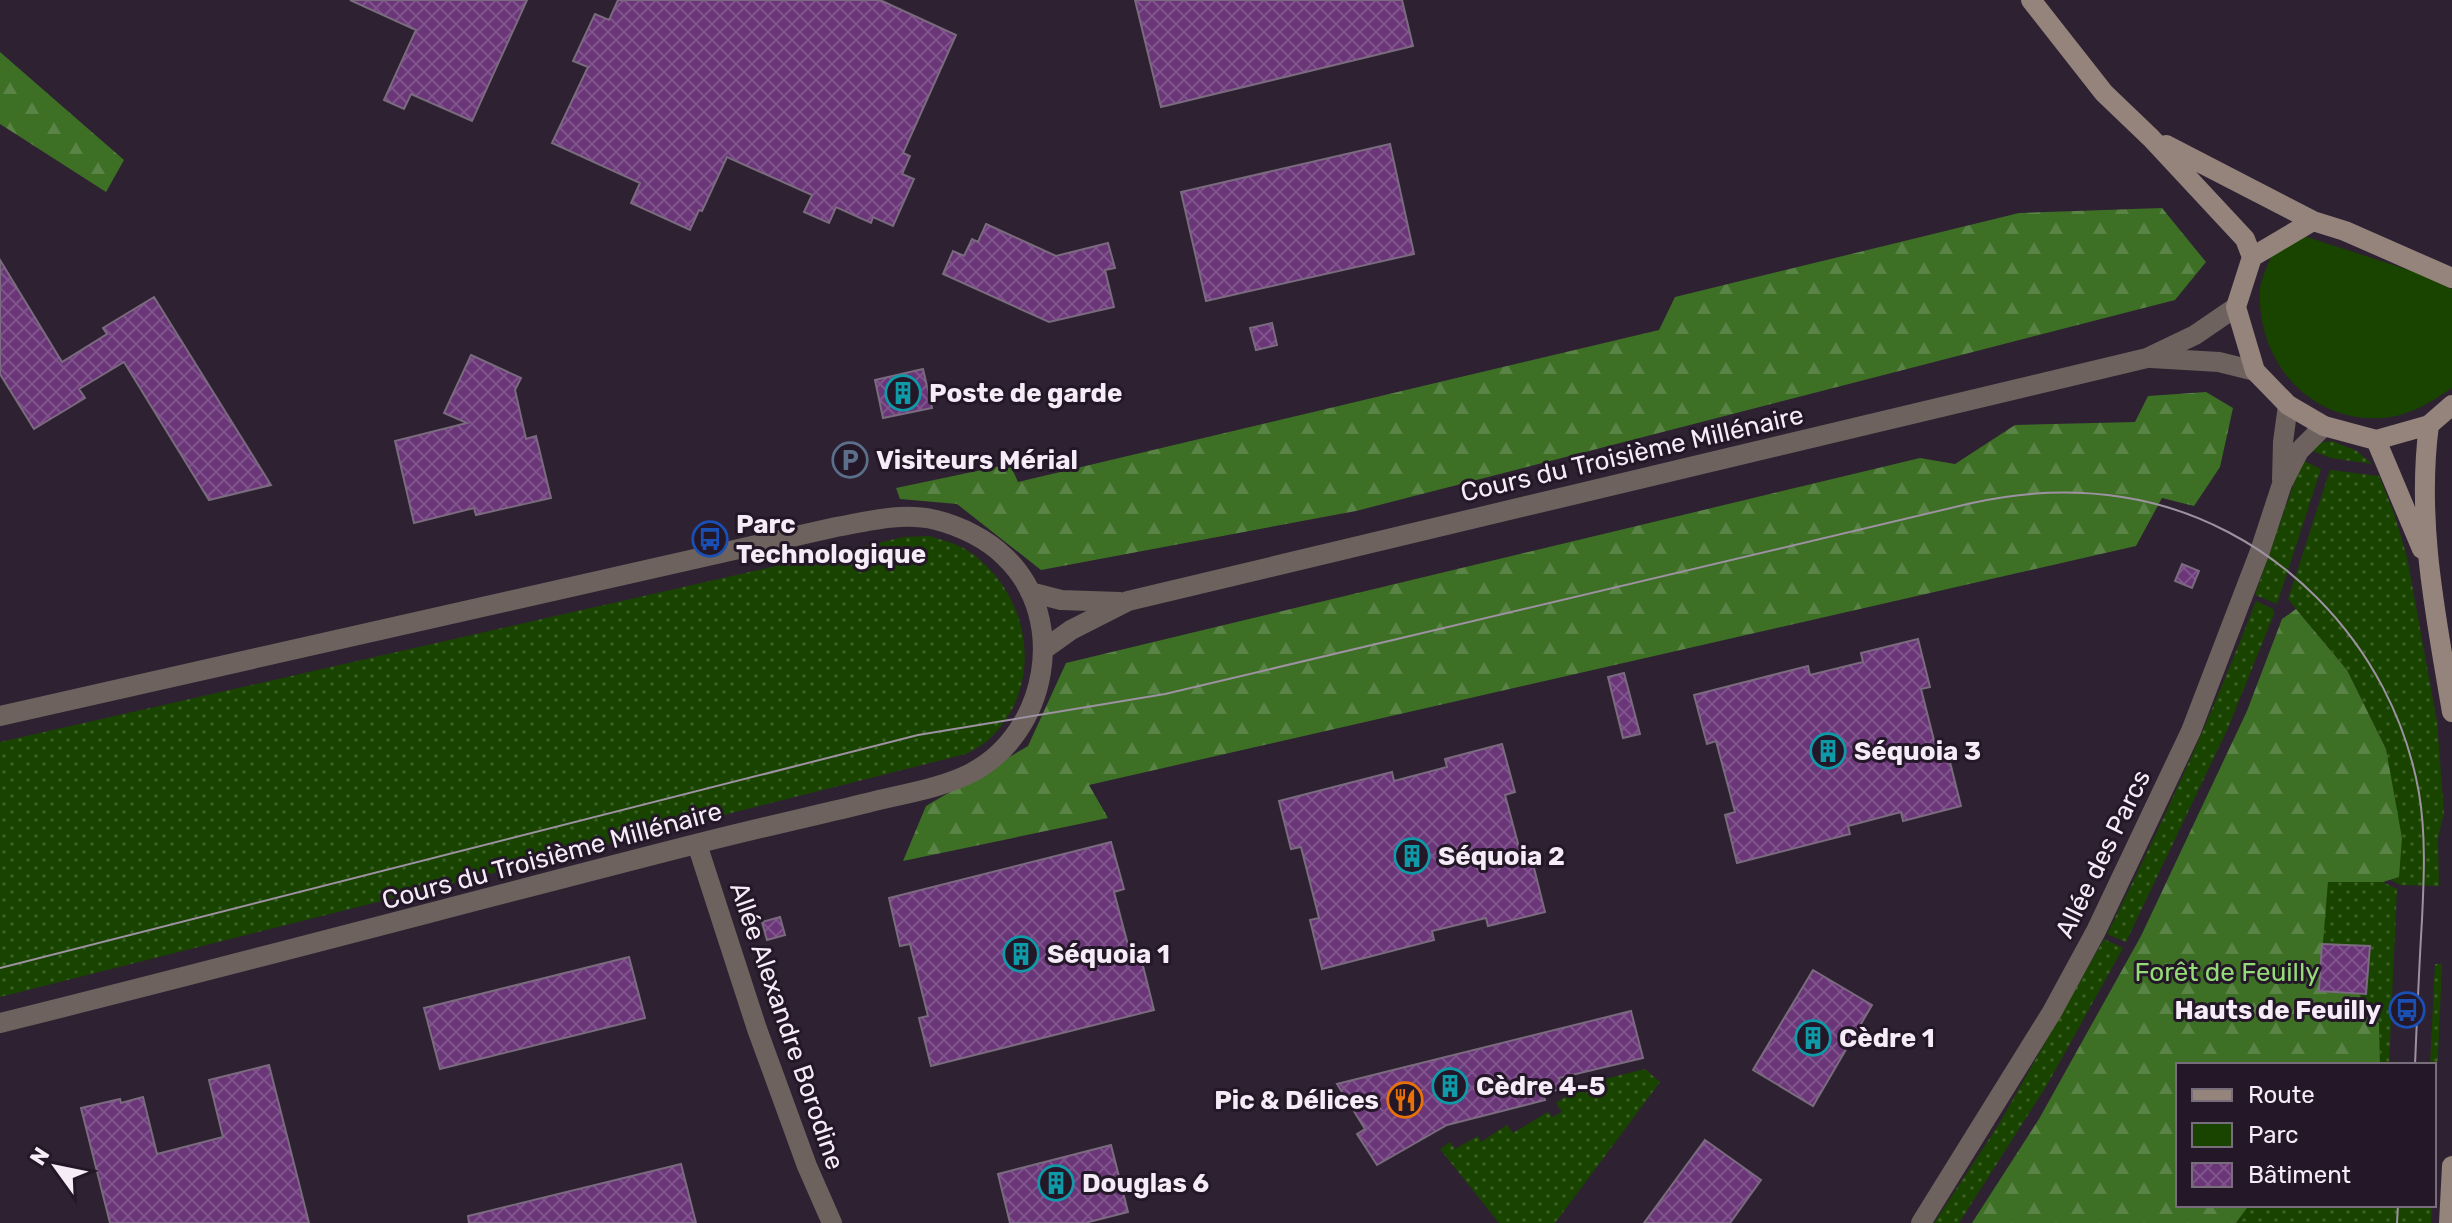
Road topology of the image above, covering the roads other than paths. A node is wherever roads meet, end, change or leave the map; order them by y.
1 (2031, 0) edge
2 (2151, 138) junction
3 (2313, 221) junction
4 (2252, 257) junction
5 (2452, 278) edge
6 (2236, 307) junction
7 (2147, 358) junction
8 (2255, 371) junction
9 (2288, 405) junction
10 (2452, 405) edge
11 (2429, 425) junction
12 (2324, 426) junction
13 (2376, 440) junction
14 (2282, 484) junction
15 (2427, 560) junction
16 (1030, 592) junction
17 (1128, 601) junction
18 (1043, 650) junction
19 (2452, 712) edge
20 (0, 716) edge
21 (697, 844) junction
22 (0, 1023) edge
23 (2452, 1166) edge
24 (832, 1223) edge
25 (1921, 1223) edge
26 (2449, 1223) edge

1 - 2 street
2 - 3 street
2 - 4 street
3 - 4 street
3 - 5 street
4 - 6 street
6 - 7 street, Cours du Troisième Millénaire
6 - 8 street
7 - 8 street, Cours du Troisième Millénaire
7 - 17 street, Cours du Troisième Millénaire
8 - 9 street
9 - 12 street
9 - 14 street, Allée des Parcs
10 - 11 street
11 - 13 street
11 - 15 street
12 - 13 street
12 - 14 street, Allée des Parcs
13 - 15 street
14 - 25 street, Allée des Parcs
15 - 19 street
16 - 17 street, Cours du Troisième Millénaire
16 - 18 street, Cours du Troisième Millénaire
16 - 20 street, Cours du Troisième Millénaire
17 - 18 street, Cours du Troisième Millénaire
18 - 21 street, Cours du Troisième Millénaire
21 - 22 street, Cours du Troisième Millénaire
21 - 24 street, Allée Alexandre Borodine
23 - 26 street

